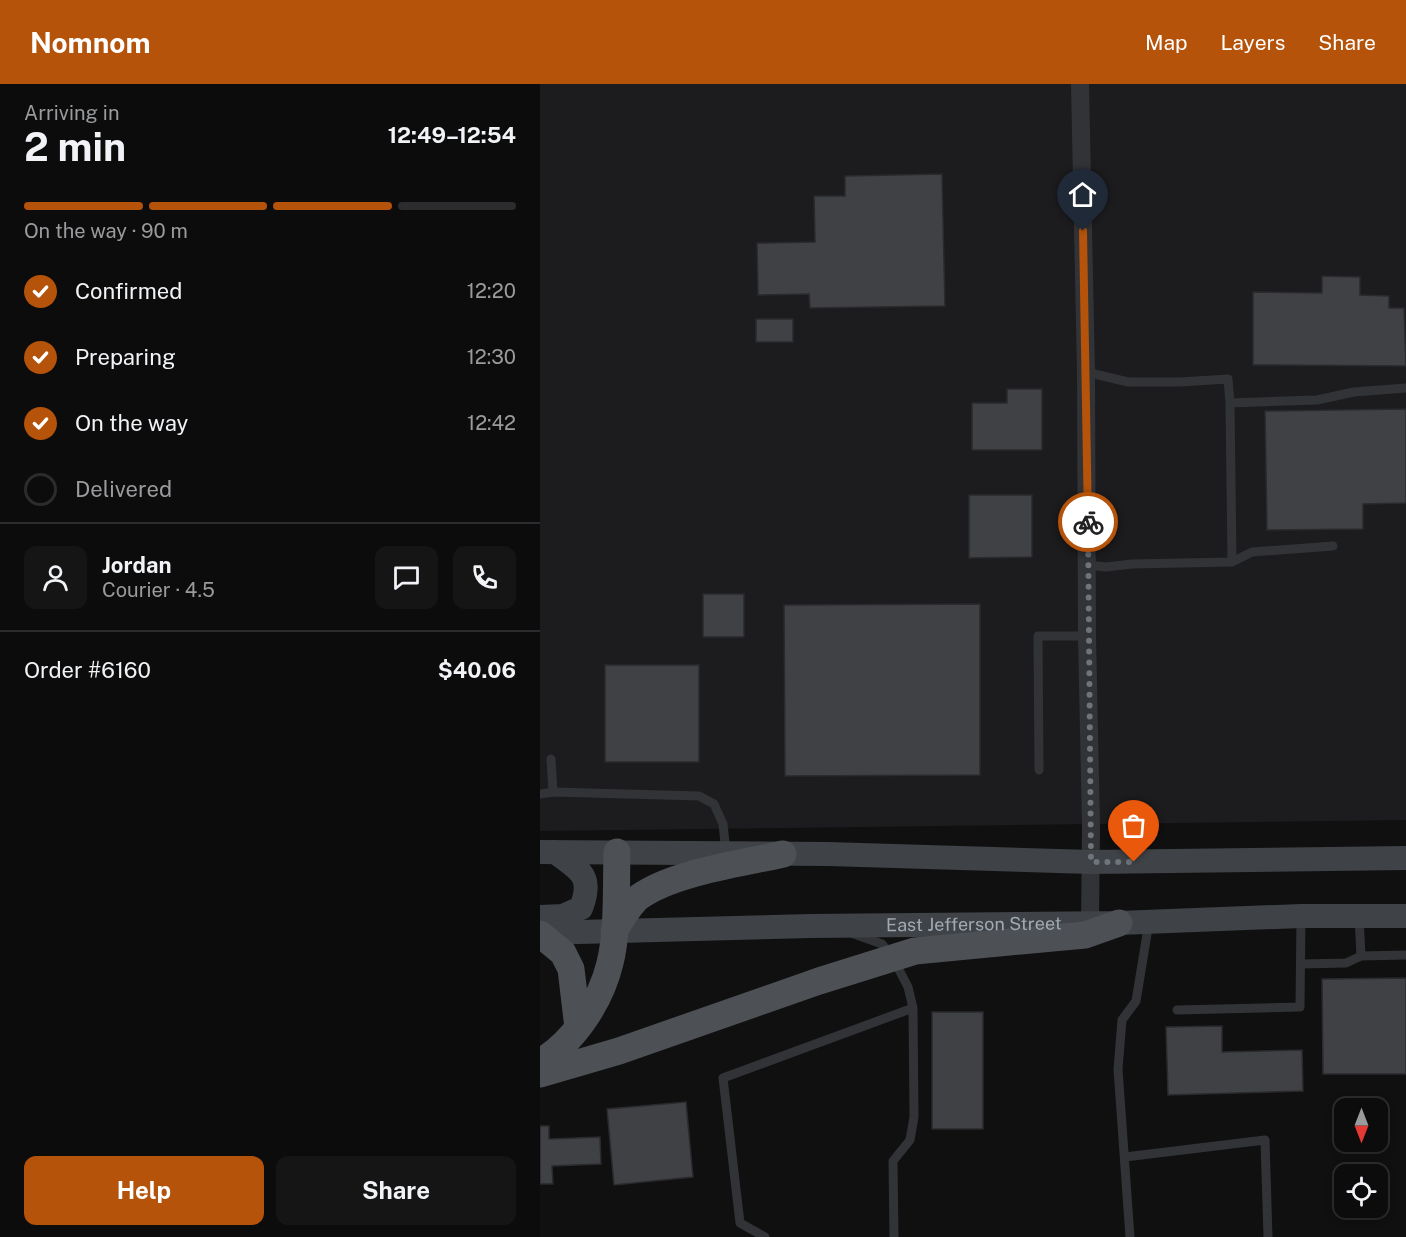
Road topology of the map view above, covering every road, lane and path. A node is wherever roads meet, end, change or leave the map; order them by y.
1 (1080, 84) edge
2 (1086, 372) junction
3 (1406, 388) edge
4 (1230, 404) junction
5 (1333, 546) dead end
6 (1232, 562) junction
7 (1088, 565) junction
8 (1088, 636) junction
9 (551, 759) dead end
10 (1040, 770) dead end
11 (553, 792) junction
12 (540, 794) edge
13 (547, 852) edge
14 (617, 852) junction
15 (726, 854) junction
16 (783, 854) junction
17 (1406, 858) edge
18 (1091, 862) junction
19 (1301, 916) junction
20 (1359, 916) junction
21 (1406, 916) edge
22 (540, 917) edge
23 (1149, 922) junction
24 (1090, 923) junction
25 (1119, 923) junction
26 (811, 926) junction
27 (614, 931) junction
28 (540, 934) edge
29 (1406, 955) edge
30 (1360, 956) junction
31 (893, 958) junction
32 (1301, 964) junction
33 (913, 1008) junction
34 (1177, 1010) dead end
35 (578, 1028) junction
36 (540, 1062) edge
37 (540, 1074) edge
38 (1125, 1157) junction
39 (765, 1237) edge
40 (894, 1237) edge
41 (1130, 1237) edge
42 (1268, 1237) edge

1 - 2 street
2 - 4 lane
2 - 7 street
3 - 4 lane
4 - 6 lane
5 - 6 lane
6 - 7 lane
7 - 8 street
8 - 10 lane
8 - 18 street
9 - 11 lane
11 - 12 lane
11 - 15 lane
13 - 14 main road
13 - 22 main road
14 - 15 main road
14 - 27 main road
15 - 16 main road
16 - 18 main road
16 - 27 main road
17 - 18 main road
18 - 24 street
19 - 20 main road, East Jefferson Street
19 - 23 main road, East Jefferson Street
19 - 32 lane
20 - 21 main road, East Jefferson Street
20 - 30 lane
23 - 25 main road, East Jefferson Street
23 - 38 lane
24 - 25 main road, East Jefferson Street
24 - 26 main road, East Jefferson Street
25 - 31 main road
26 - 27 main road, East Jefferson Street
26 - 31 lane
27 - 28 main road, East Jefferson Street
27 - 35 main road
28 - 35 main road
29 - 30 lane
30 - 32 lane
31 - 33 lane
31 - 37 main road
32 - 34 lane
33 - 39 lane
33 - 40 lane
35 - 36 main road
38 - 41 lane
38 - 42 lane

